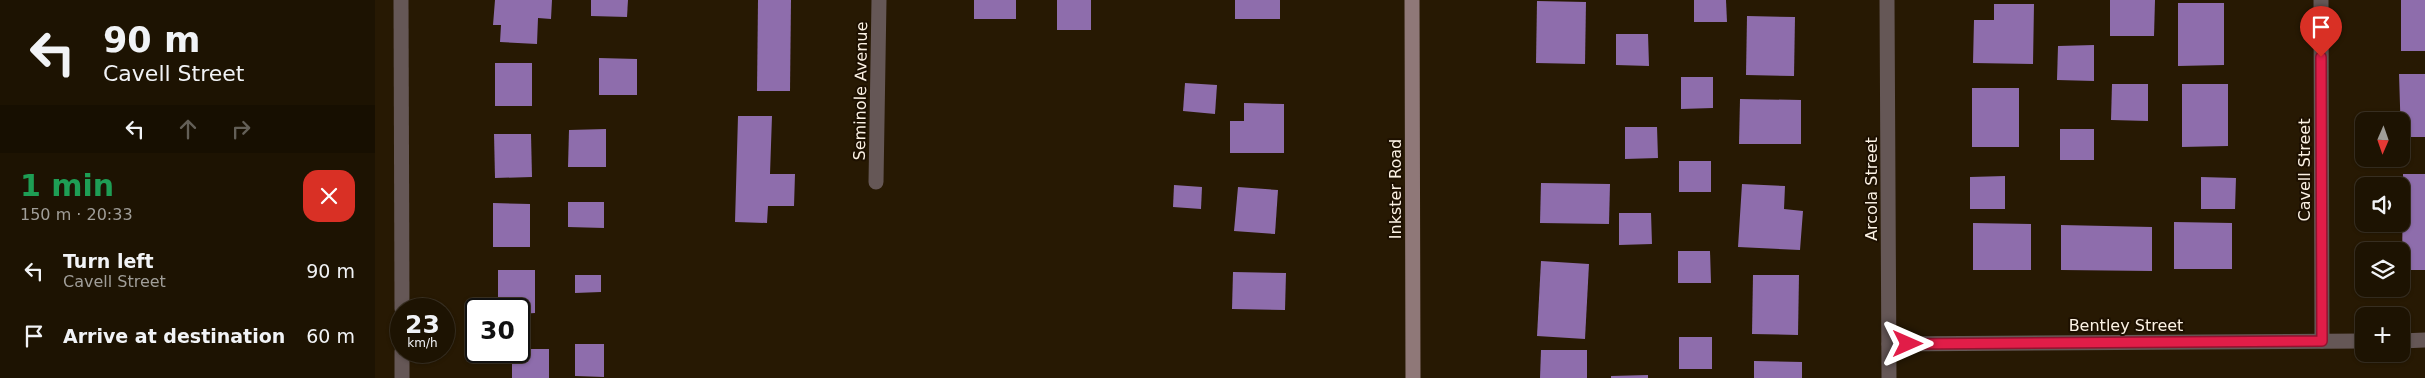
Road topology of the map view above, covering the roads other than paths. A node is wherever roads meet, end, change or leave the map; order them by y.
1 (401, 0) edge
2 (879, 0) edge
3 (1412, 0) edge
4 (1887, 0) edge
5 (2321, 0) edge
6 (876, 182) dead end
7 (402, 298) edge
8 (2410, 340) edge
9 (2425, 340) edge
10 (2322, 341) junction
11 (2355, 341) edge
12 (1889, 344) junction
13 (402, 363) edge
14 (402, 378) edge
15 (1413, 378) edge
16 (1889, 378) edge

1 - 7 street
2 - 6 street, Seminole Avenue
3 - 15 main road, Inkster Road
4 - 12 street, Arcola Street
5 - 10 street, Cavell Street
8 - 9 street
10 - 11 street, Bentley Street
10 - 12 street, Bentley Street
12 - 16 street, Arcola Street
13 - 14 street

